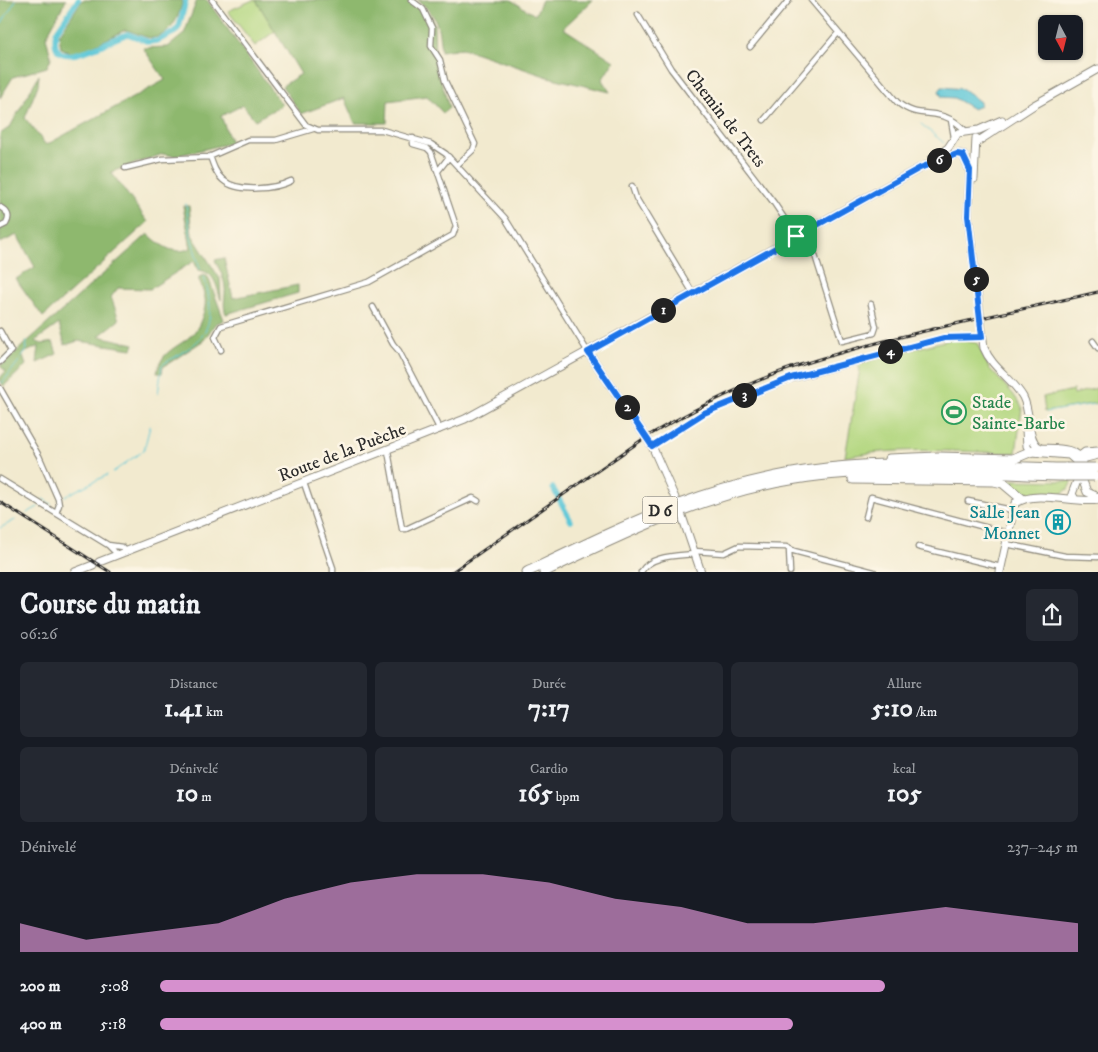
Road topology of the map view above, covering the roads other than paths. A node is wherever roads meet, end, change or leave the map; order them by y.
1 (212, 0) edge
2 (411, 0) edge
3 (789, 0) edge
4 (811, 0) edge
5 (638, 15) dead end
6 (838, 33) junction
7 (750, 47) dead end
8 (1098, 69) edge
9 (1034, 104) junction
10 (950, 119) junction
11 (764, 120) dead end
12 (314, 129) junction
13 (968, 131) junction
14 (413, 138) junction
15 (954, 138) junction
16 (976, 146) junction
17 (962, 154) junction
18 (210, 156) junction
19 (449, 157) junction
20 (457, 164) junction
21 (125, 168) dead end
22 (920, 168) junction
23 (438, 171) junction
24 (291, 182) dead end
25 (632, 186) dead end
26 (0, 207) edge
27 (0, 227) edge
28 (807, 230) junction
29 (970, 230) junction
30 (796, 236) junction
31 (693, 293) junction
32 (871, 304) dead end
33 (373, 307) dead end
34 (0, 332) edge
35 (982, 337) junction
36 (1093, 341) dead end
37 (1098, 348) edge
38 (221, 350) dead end
39 (588, 352) junction
40 (0, 362) edge
41 (0, 388) edge
42 (440, 430) junction
43 (652, 446) junction
44 (1034, 449) junction
45 (388, 451) junction
46 (1098, 452) edge
47 (1098, 455) edge
48 (1079, 460) junction
49 (1096, 472) edge
50 (798, 475) junction
51 (0, 479) edge
52 (304, 483) junction
53 (1081, 489) junction
54 (675, 498) dead end
55 (1058, 498) junction
56 (1098, 498) edge
57 (478, 501) dead end
58 (968, 501) dead end
59 (1016, 504) junction
60 (56, 513) junction
61 (682, 516) dead end
62 (866, 517) dead end
63 (1007, 533) junction
64 (1005, 544) junction
65 (108, 545) junction
66 (918, 547) dead end
67 (791, 550) junction
68 (127, 552) junction
69 (694, 552) junction
70 (118, 555) junction
71 (1098, 557) edge
72 (1002, 570) edge
73 (75, 572) edge
74 (333, 572) edge
75 (528, 572) edge
76 (544, 572) edge
77 (641, 572) edge
78 (701, 572) edge
79 (790, 572) edge
80 (874, 572) edge

1 - 12 street
2 - 20 street
3 - 7 street
4 - 6 street
5 - 30 street, Chemin de Trets
6 - 10 street
6 - 11 street
8 - 9 main road
9 - 13 main road
9 - 16 main road
10 - 13 street
10 - 15 street
12 - 14 street
12 - 18 street
13 - 15 main road
13 - 16 main road
14 - 19 street
14 - 23 street
15 - 17 main road
15 - 22 main road
16 - 17 main road
16 - 29 main road
17 - 22 main road
17 - 29 main road
18 - 21 street
18 - 24 street
19 - 20 street
19 - 23 street
20 - 39 street
22 - 28 main road, Route de la Puèche
23 - 38 street
25 - 31 street
26 - 27 street
28 - 30 main road, Route de la Puèche
28 - 32 street
29 - 35 main road
30 - 31 main road, Route de la Puèche
31 - 39 main road, Route de la Puèche
33 - 42 street
34 - 40 street
35 - 43 street
35 - 44 main road
36 - 37 street
39 - 42 main road, Route de la Puèche
39 - 43 main road
41 - 60 street
42 - 45 main road, Route de la Puèche
43 - 54 main road
44 - 48 main road
44 - 50 highway
45 - 52 main road, Route de la Puèche
45 - 57 street
46 - 48 main road
47 - 48 main road
49 - 50 highway, D 6, bridge
50 - 59 highway
50 - 75 highway, D 6
50 - 76 highway, D 6
51 - 60 street
52 - 68 main road, Route de la Puèche
52 - 74 street
53 - 55 main road
53 - 55 main road
53 - 56 main road
55 - 59 main road
58 - 59 street
59 - 63 main road
60 - 65 street
61 - 69 main road
62 - 63 street
63 - 64 main road
64 - 71 street
64 - 72 main road
65 - 68 street
65 - 70 street
66 - 72 street
67 - 69 street
67 - 79 street
67 - 80 street
68 - 70 main road, Route de la Puèche
69 - 77 street
69 - 78 main road
70 - 73 main road, Route de la Puèche

